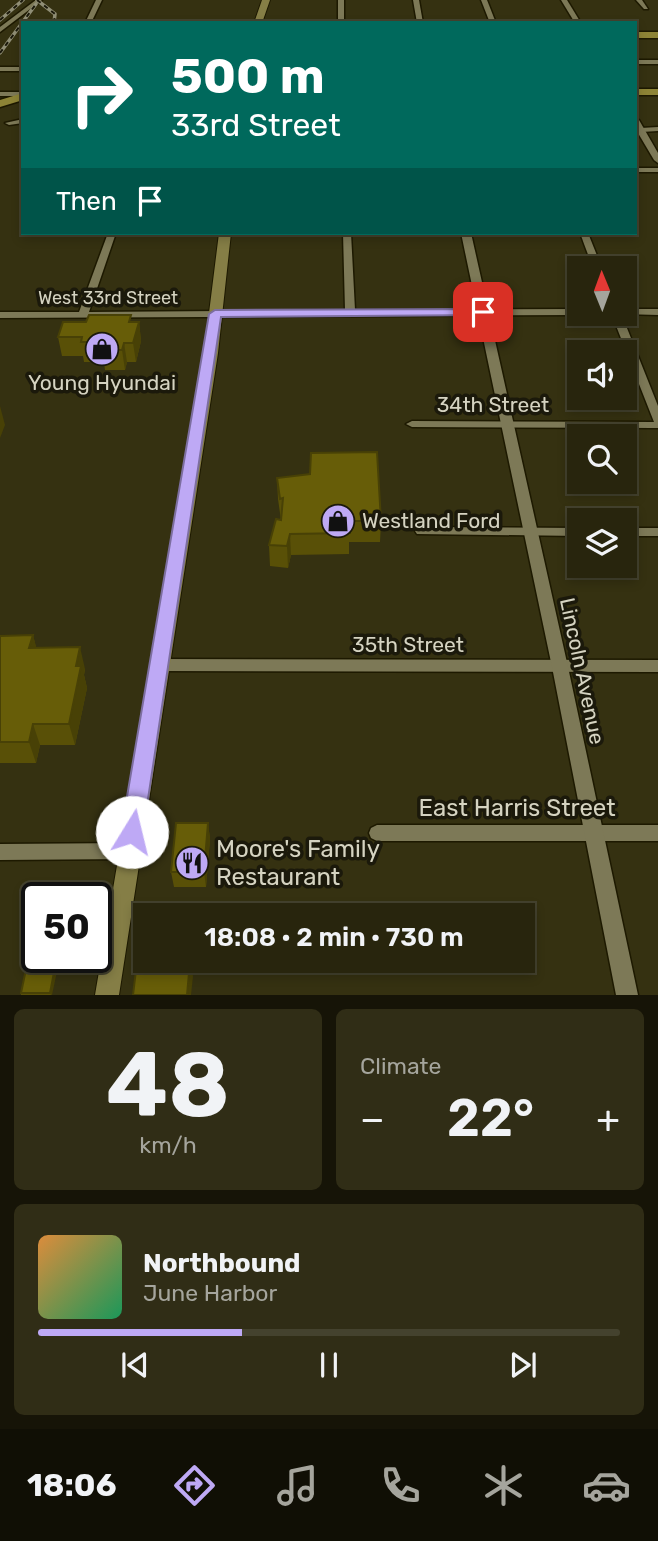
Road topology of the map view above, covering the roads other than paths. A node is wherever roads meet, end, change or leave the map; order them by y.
1 (39, 0) edge
2 (99, 0) edge
3 (341, 0) edge
4 (416, 0) edge
5 (484, 0) edge
6 (564, 0) edge
7 (639, 0) edge
8 (264, 1) edge
9 (646, 8) dead end
10 (89, 21) edge
11 (259, 21) edge
12 (341, 21) edge
13 (421, 21) edge
14 (492, 21) edge
15 (577, 21) edge
16 (0, 30) edge
17 (637, 35) edge
18 (658, 35) edge
19 (637, 62) edge
20 (658, 62) edge
21 (0, 69) edge
22 (21, 69) edge
23 (637, 92) edge
24 (658, 92) edge
25 (21, 96) edge
26 (3, 100) edge
27 (21, 109) edge
28 (0, 113) edge
29 (21, 121) edge
30 (9, 123) dead end
31 (637, 123) edge
32 (658, 129) edge
33 (641, 130) junction
34 (658, 160) edge
35 (637, 170) edge
36 (658, 170) edge
37 (110, 235) edge
38 (225, 235) edge
39 (347, 235) edge
40 (466, 235) edge
41 (585, 235) edge
42 (593, 256) edge
43 (483, 312) junction
44 (567, 312) edge
45 (637, 312) edge
46 (658, 312) edge
47 (350, 313) junction
48 (83, 314) junction
49 (215, 314) junction
50 (0, 315) edge
51 (621, 326) edge
52 (658, 423) edge
53 (412, 424) dead end
54 (508, 424) junction
55 (421, 531) dead end
56 (637, 532) edge
57 (658, 532) edge
58 (531, 533) junction
59 (567, 533) edge
60 (159, 665) junction
61 (658, 666) edge
62 (560, 667) junction
63 (377, 833) dead end
64 (594, 833) junction
65 (658, 833) edge
66 (130, 851) junction
67 (0, 852) edge
68 (107, 995) edge
69 (627, 995) edge

1 - 16 street
2 - 10 street
3 - 12 street
4 - 13 street
5 - 14 street
6 - 15 street
7 - 9 street
8 - 11 main road
17 - 18 main road
19 - 20 street
21 - 22 street
23 - 24 main road
25 - 26 main road
27 - 28 main road
29 - 30 street
31 - 33 street
32 - 33 street
33 - 34 street
35 - 36 street
37 - 48 street
38 - 49 main road
39 - 47 street
40 - 43 street, Lincoln Avenue
41 - 42 street
43 - 44 street, West 33rd Street
43 - 47 street, West 33rd Street
43 - 54 street, Lincoln Avenue
45 - 46 street
47 - 49 street, West 33rd Street
48 - 49 street, West 33rd Street
48 - 50 street, West 33rd Street
49 - 60 main road
51 - 52 street
52 - 54 street, 34th Street
53 - 54 street, 34th Street
54 - 58 street, Lincoln Avenue
55 - 58 street
56 - 57 street
58 - 59 street
58 - 62 street, Lincoln Avenue
60 - 62 street, 35th Street
60 - 66 main road
61 - 62 street, 35th Street
62 - 64 street, Lincoln Avenue
63 - 64 street, East Harris Street
64 - 65 street, East Harris Street
64 - 69 street, Lincoln Avenue
66 - 67 street
66 - 68 main road

